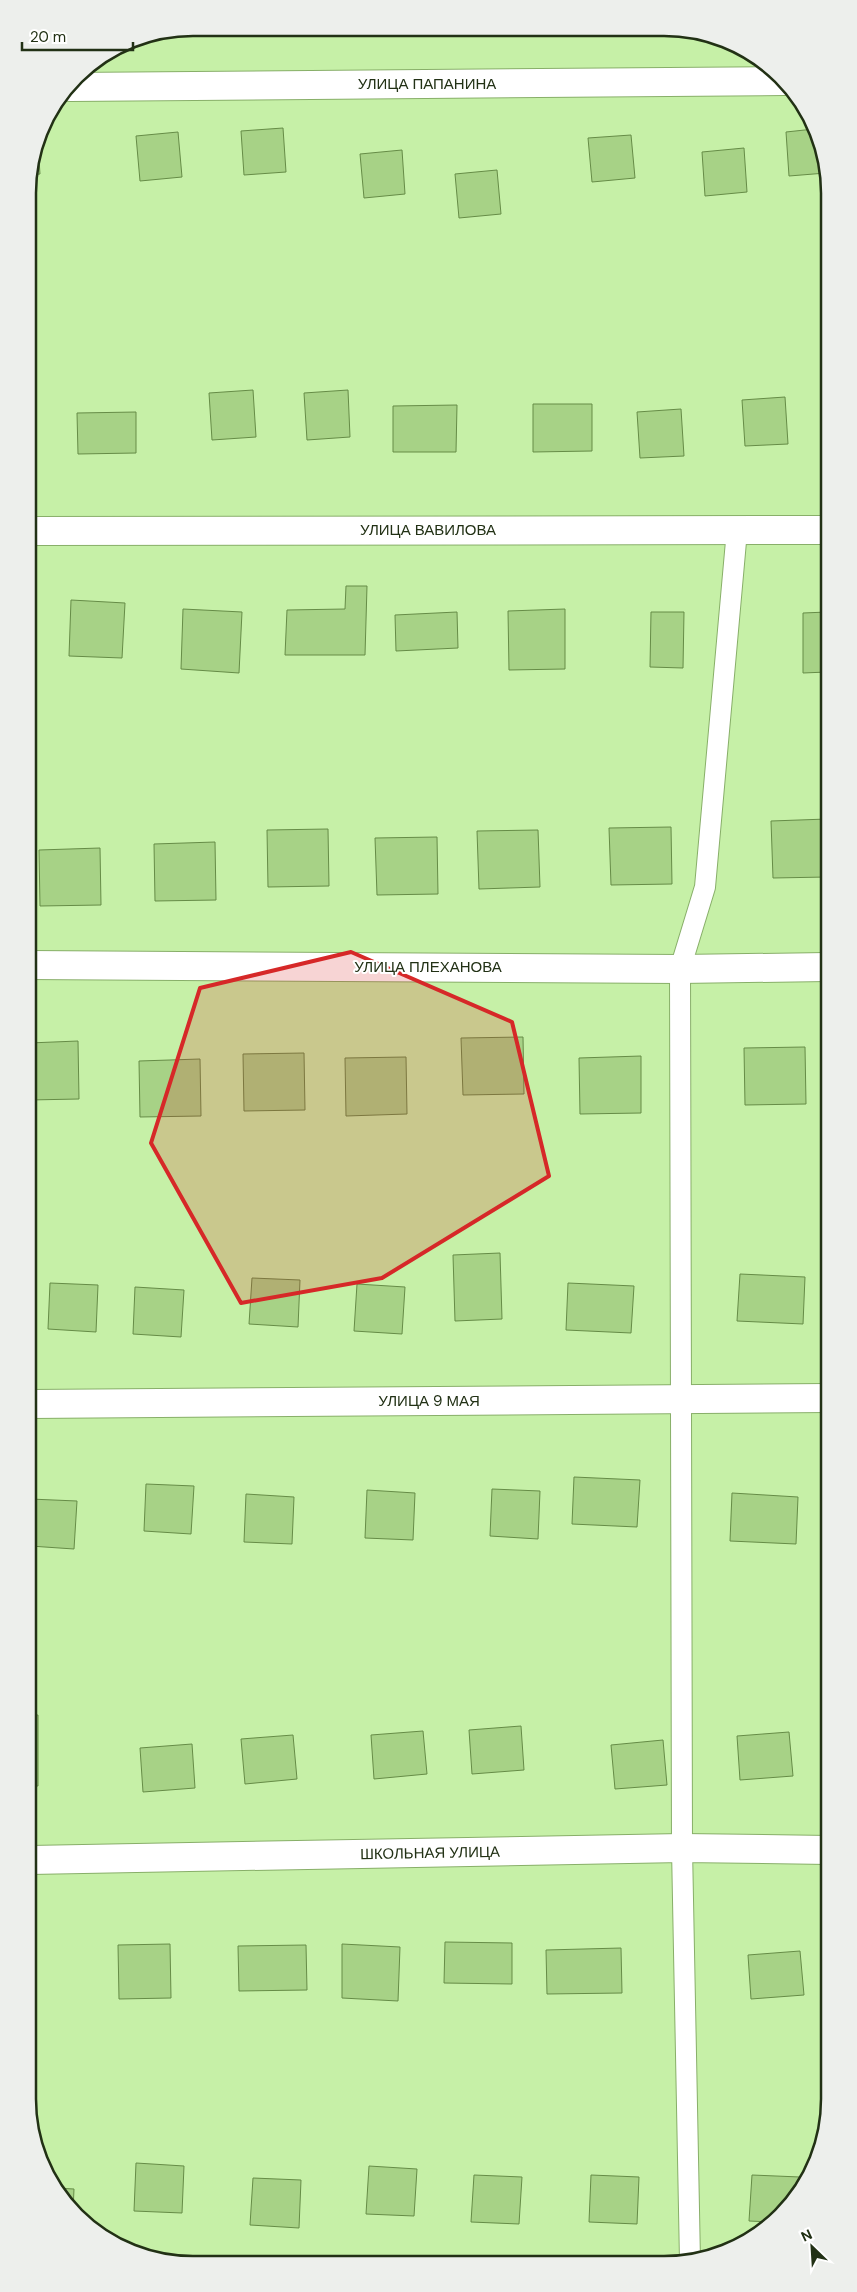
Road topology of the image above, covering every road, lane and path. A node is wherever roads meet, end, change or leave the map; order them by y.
1 (774, 81) edge
2 (78, 87) edge
3 (738, 530) junction
4 (821, 530) edge
5 (37, 531) edge
6 (37, 965) edge
7 (821, 967) edge
8 (680, 969) junction
9 (820, 1398) edge
10 (679, 1399) junction
11 (36, 1404) edge
12 (682, 1848) junction
13 (820, 1850) edge
14 (36, 1860) edge
15 (690, 2253) edge

1 - 2 street, УЛИЦА ПАПАНИНА
3 - 4 street, УЛИЦА ВАВИЛОВА
3 - 5 street, УЛИЦА ВАВИЛОВА
3 - 8 lane
6 - 8 street, УЛИЦА ПЛЕХАНОВА
7 - 8 street, УЛИЦА ПЛЕХАНОВА
8 - 10 lane
9 - 10 street, УЛИЦА 9 МАЯ
10 - 11 street, УЛИЦА 9 МАЯ
10 - 12 lane
12 - 13 street, ШКОЛЬНАЯ УЛИЦА
12 - 14 street, ШКОЛЬНАЯ УЛИЦА
12 - 15 lane

